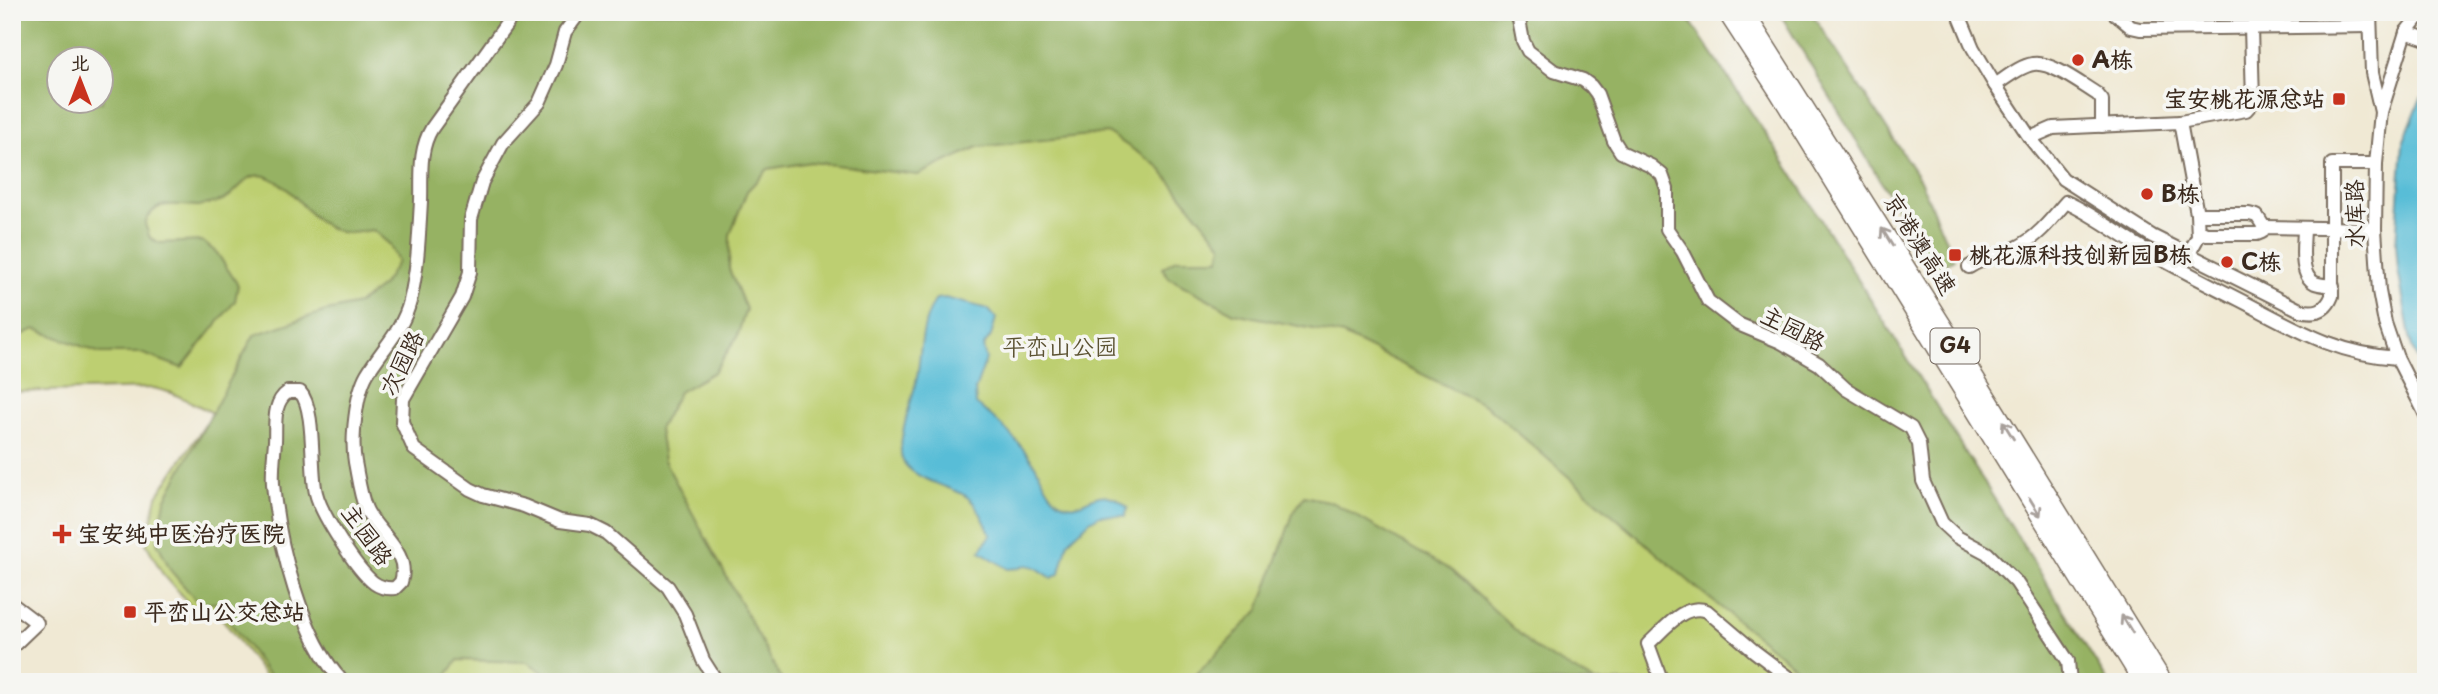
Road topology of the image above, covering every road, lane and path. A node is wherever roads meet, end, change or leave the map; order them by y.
1 (515, 12) edge
2 (580, 12) edge
3 (1514, 12) edge
4 (1727, 12) edge
5 (1744, 12) edge
6 (1958, 12) edge
7 (2113, 12) edge
8 (2422, 12) edge
9 (2370, 19) edge
10 (2251, 27) junction
11 (2406, 32) junction
12 (2426, 39) edge
13 (1994, 85) junction
14 (2381, 112) junction
15 (2180, 122) junction
16 (2102, 126) junction
17 (2030, 138) junction
18 (2376, 164) junction
19 (2197, 214) junction
20 (2263, 227) junction
21 (2304, 228) junction
22 (2332, 229) junction
23 (2375, 229) junction
24 (2198, 230) junction
25 (2188, 255) junction
26 (1969, 267) dead end
27 (2333, 286) junction
28 (2397, 358) junction
29 (2426, 415) edge
30 (12, 604) edge
31 (12, 647) edge
32 (343, 682) edge
33 (717, 682) edge
34 (1662, 682) edge
35 (1796, 682) edge
36 (2070, 682) edge
37 (2143, 682) edge
38 (2163, 682) edge

1 - 32 street, 主园路
2 - 33 street, 次园路
3 - 36 street, 主园路
4 -> 37 highway, 京港澳高速 / G4
38 -> 5 highway, 京港澳高速 / G4
6 - 13 street
7 - 10 street
8 - 11 street, 水库路
9 - 10 street
9 - 14 street
10 - 15 street
11 - 12 street
11 - 14 street, 水库路
13 - 16 street
13 - 17 street
14 - 18 street, 水库路
15 - 16 street
15 - 19 street
16 - 17 street
17 - 25 street
18 - 22 street
18 - 23 street, 水库路
19 - 20 street
19 - 24 street
20 - 21 street
20 - 24 street
21 - 22 street
21 - 27 street
22 - 23 street
22 - 27 street
23 - 28 street, 水库路
24 - 25 street
25 - 27 street
26 - 28 street
28 - 29 street, 水库路
30 - 31 street
34 - 35 street

